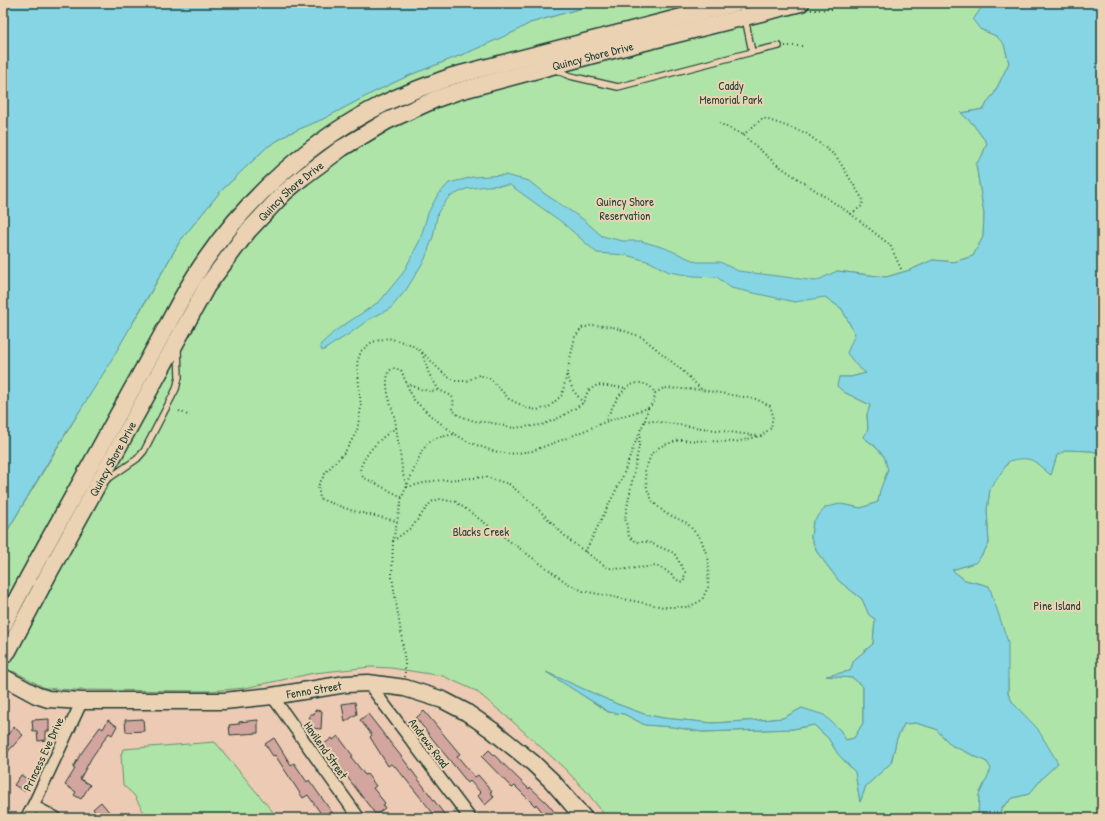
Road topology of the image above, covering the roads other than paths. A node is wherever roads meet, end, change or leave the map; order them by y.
1 (736, 3) edge
2 (803, 7) edge
3 (743, 10) edge
4 (779, 46) road end
5 (752, 52) junction
6 (550, 67) junction
7 (177, 341) junction
8 (97, 487) junction
9 (3, 626) edge
10 (3, 656) edge
11 (3, 677) edge
12 (368, 683) junction
13 (272, 696) junction
14 (82, 701) junction
15 (33, 806) junction
16 (26, 818) edge
17 (56, 818) edge
18 (359, 818) edge
19 (470, 818) edge
20 (584, 818) edge

1 - 9 main road, Quincy Shore Drive
2 - 3 main road, Quincy Shore Drive
3 - 5 lane
3 - 6 main road, Quincy Shore Drive
4 - 5 lane
5 - 6 lane
6 - 7 main road, Quincy Shore Drive
7 - 8 main road, Quincy Shore Drive
7 - 8 lane
8 - 10 main road, Quincy Shore Drive
11 - 14 main road, Fenno Street
12 - 13 main road, Fenno Street
12 - 19 street, Andrews Road
12 - 20 main road, Fenno Street
13 - 14 main road, Fenno Street
13 - 18 street, Havilend Street
14 - 15 street, Princess Eve Drive
15 - 16 street, Princess Eve Drive
15 - 17 street

